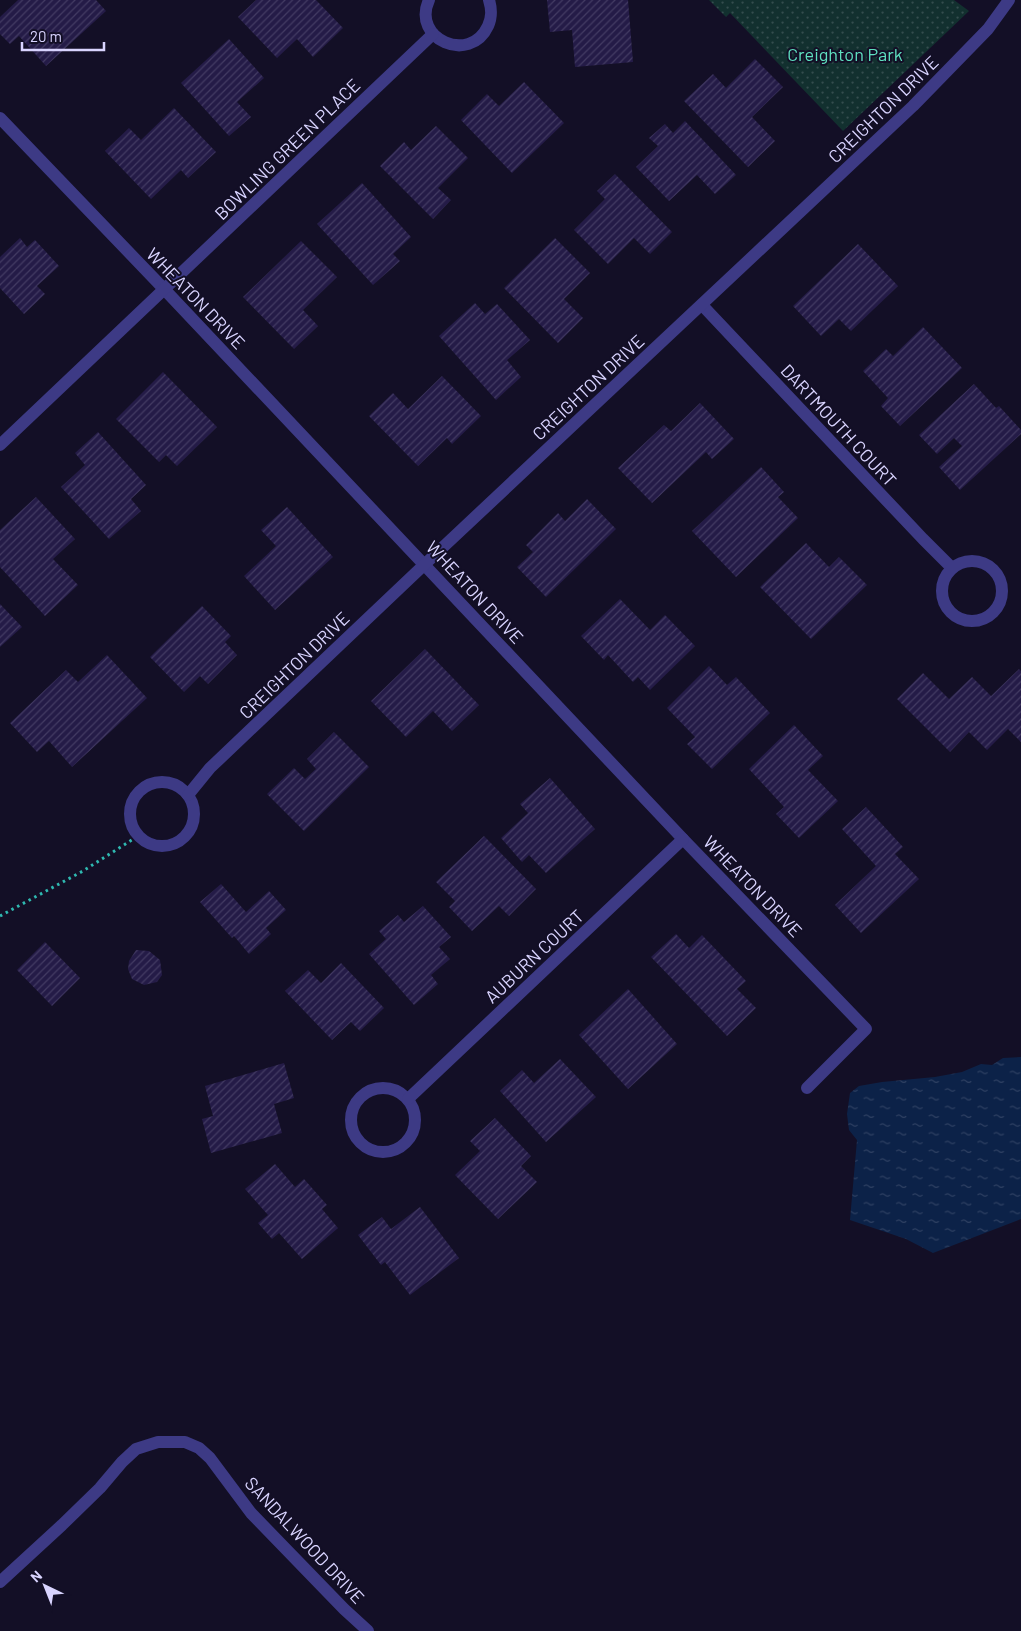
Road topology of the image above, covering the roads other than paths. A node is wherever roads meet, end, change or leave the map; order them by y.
1 (429, 0) edge
2 (489, 0) edge
3 (1009, 0) edge
4 (433, 34) junction
5 (0, 118) edge
6 (165, 290) junction
7 (702, 304) junction
8 (0, 445) edge
9 (425, 564) junction
10 (952, 568) junction
11 (188, 796) junction
12 (683, 839) junction
13 (807, 1088) dead end
14 (408, 1099) junction
15 (0, 1582) edge
16 (368, 1631) edge

1 - 4 street
2 - 4 street
3 - 7 street, CREIGHTON DRIVE
4 - 6 street, BOWLING GREEN PLACE
5 - 6 street, WHEATON DRIVE
6 - 8 street, BOWLING GREEN PLACE
6 - 9 street, WHEATON DRIVE
7 - 9 street, CREIGHTON DRIVE
7 - 10 street, DARTMOUTH COURT
9 - 11 street, CREIGHTON DRIVE
9 - 12 street, WHEATON DRIVE
10 - 10 street
11 - 11 street
12 - 13 street, WHEATON DRIVE
12 - 14 street, AUBURN COURT
14 - 14 street
15 - 16 street, SANDALWOOD DRIVE

